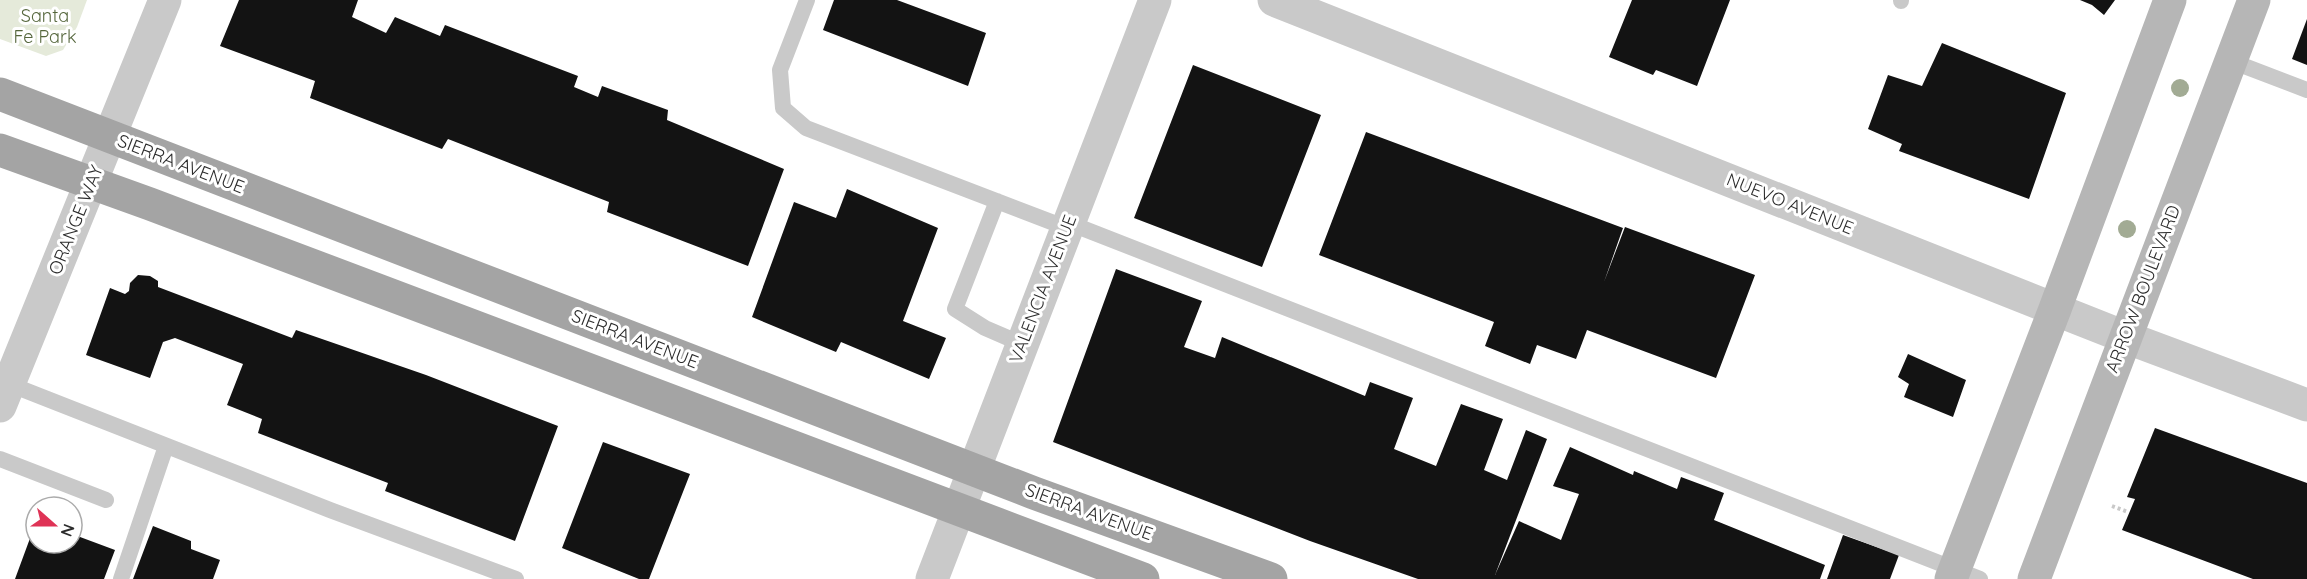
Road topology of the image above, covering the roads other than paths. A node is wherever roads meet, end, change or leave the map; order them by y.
1 (165, 0) edge
2 (807, 0) edge
3 (1155, 0) edge
4 (1274, 0) edge
5 (2170, 0) edge
6 (2254, 0) edge
7 (2231, 60) junction
8 (2307, 90) edge
9 (0, 94) edge
10 (110, 136) junction
11 (0, 150) edge
12 (92, 182) junction
13 (997, 201) junction
14 (1068, 225) junction
15 (2055, 309) junction
16 (2125, 337) junction
17 (1022, 344) junction
18 (4, 395) edge
19 (2307, 405) edge
20 (166, 446) junction
21 (0, 459) edge
22 (974, 469) junction
23 (106, 500) dead end
24 (959, 510) junction
25 (1962, 576) edge
26 (121, 579) edge
27 (516, 579) edge
28 (932, 579) edge
29 (1143, 579) edge
30 (1271, 579) edge
31 (2034, 579) edge

1 - 10 street, ORANGE WAY
2 - 13 lane
3 - 14 street, VALENCIA AVENUE
4 - 15 street, NUEVO AVENUE
5 - 15 main road
6 - 7 main road, ARROW BOULEVARD
7 - 8 lane
7 - 16 main road, ARROW BOULEVARD
9 - 10 main road, SIERRA AVENUE
10 - 12 street, ORANGE WAY
10 - 22 main road, SIERRA AVENUE
11 - 12 main road
12 - 18 street, ORANGE WAY
12 - 24 main road
13 - 14 lane
13 - 17 lane
14 - 17 street, VALENCIA AVENUE
14 - 25 lane
15 - 16 street, NUEVO AVENUE
15 - 25 main road
16 - 19 street, NUEVO AVENUE
16 - 31 main road, ARROW BOULEVARD
17 - 22 street, VALENCIA AVENUE
18 - 20 lane
20 - 26 lane
20 - 27 lane
21 - 23 lane
22 - 24 street, VALENCIA AVENUE
22 - 30 main road, SIERRA AVENUE
24 - 28 street, VALENCIA AVENUE
24 - 29 main road

